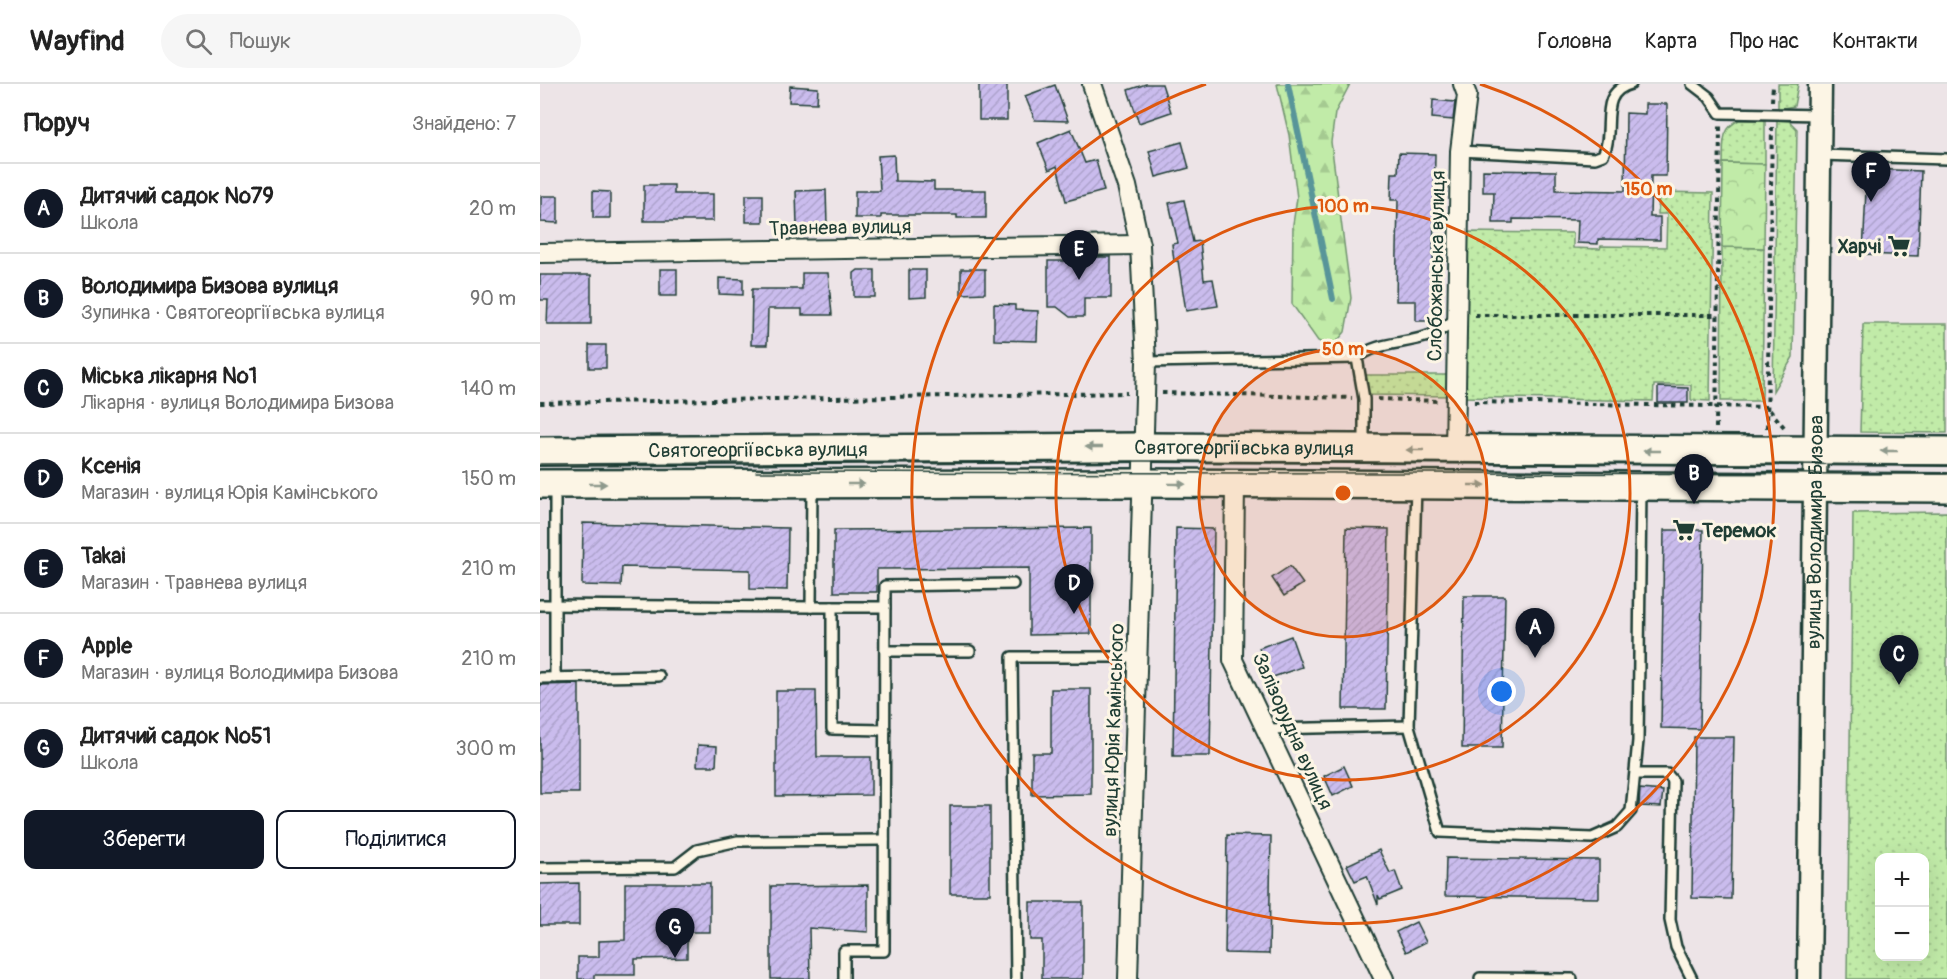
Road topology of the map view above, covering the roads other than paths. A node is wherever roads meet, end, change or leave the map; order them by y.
1 (1092, 84) edge
2 (1463, 84) edge
3 (1630, 84) edge
4 (1692, 84) edge
5 (1820, 84) edge
6 (1820, 115) junction
7 (1460, 151) junction
8 (1819, 155) junction
9 (1947, 159) edge
10 (1140, 245) junction
11 (540, 253) edge
12 (1457, 315) junction
13 (1357, 358) junction
14 (1146, 362) junction
15 (1144, 447) junction
16 (1364, 450) junction
17 (1455, 450) junction
18 (540, 451) edge
19 (1816, 451) junction
20 (1947, 451) edge
21 (1142, 483) junction
22 (547, 484) edge
23 (812, 484) junction
24 (1235, 484) junction
25 (1416, 485) junction
26 (1641, 486) junction
27 (1816, 487) junction
28 (1947, 488) edge
29 (1013, 584) dead end
30 (540, 605) edge
31 (555, 605) junction
32 (811, 607) junction
33 (832, 607) junction
34 (885, 607) junction
35 (885, 651) junction
36 (970, 651) dead end
37 (1138, 657) junction
38 (659, 676) dead end
39 (540, 678) edge
40 (555, 678) junction
41 (1409, 726) junction
42 (1266, 729) junction
43 (885, 730) junction
44 (1636, 774) junction
45 (884, 840) junction
46 (540, 868) edge
47 (1480, 978) edge
48 (844, 979) edge
49 (1016, 979) edge
50 (1128, 979) edge
51 (1384, 979) edge
52 (1572, 979) edge
53 (1692, 979) edge
54 (1809, 979) edge

1 - 10 street
2 - 7 street, Слобожанська вулиця
3 - 7 lane
4 - 6 lane
5 - 6 street, вулиця Володимира Бизова
6 - 8 street, вулиця Володимира Бизова
7 - 12 street, Слобожанська вулиця
8 - 9 lane
8 - 19 street, вулиця Володимира Бизова
10 - 11 street, Травнева вулиця
10 - 14 street
12 - 13 lane
12 - 17 street, Слобожанська вулиця
13 - 14 lane
13 - 16 lane
14 - 15 street
15 - 16 main road, Святогеоргіївська вулиця
15 -> 18 main road, Святогеоргіївська вулиця
15 - 21 street, вулиця Юрія Камінського
17 -> 16 main road, Святогеоргіївська вулиця
19 -> 17 main road, Святогеоргіївська вулиця
20 -> 19 main road, Святогеоргіївська вулиця
19 - 27 street, вулиця Володимира Бизова
23 -> 21 main road, Святогеоргіївська вулиця
21 -> 24 main road, Святогеоргіївська вулиця
21 - 37 street, вулиця Юрія Камінського
22 -> 23 main road, Святогеоргіївська вулиця
22 - 31 lane
23 - 32 lane
24 - 25 main road, Святогеоргіївська вулиця
24 - 42 street, Залізорудна вулиця
25 -> 26 main road, Святогеоргіївська вулиця
25 - 41 lane
26 - 27 main road, Святогеоргіївська вулиця
26 - 44 lane
27 - 28 main road, Святогеоргіївська вулиця
27 - 54 street, вулиця Володимира Бизова
29 - 34 lane
30 - 31 lane
31 - 32 lane
31 - 40 lane
32 - 33 lane
33 - 34 lane
33 - 43 lane
34 - 35 lane
35 - 36 lane
35 - 43 lane
37 - 49 lane
37 - 50 street, вулиця Юрія Камінського
38 - 40 lane
39 - 40 lane
41 - 42 lane
41 - 44 lane
42 - 51 street, Залізорудна вулиця
43 - 45 lane
44 - 53 lane
45 - 46 lane
45 - 48 lane
47 - 52 lane

